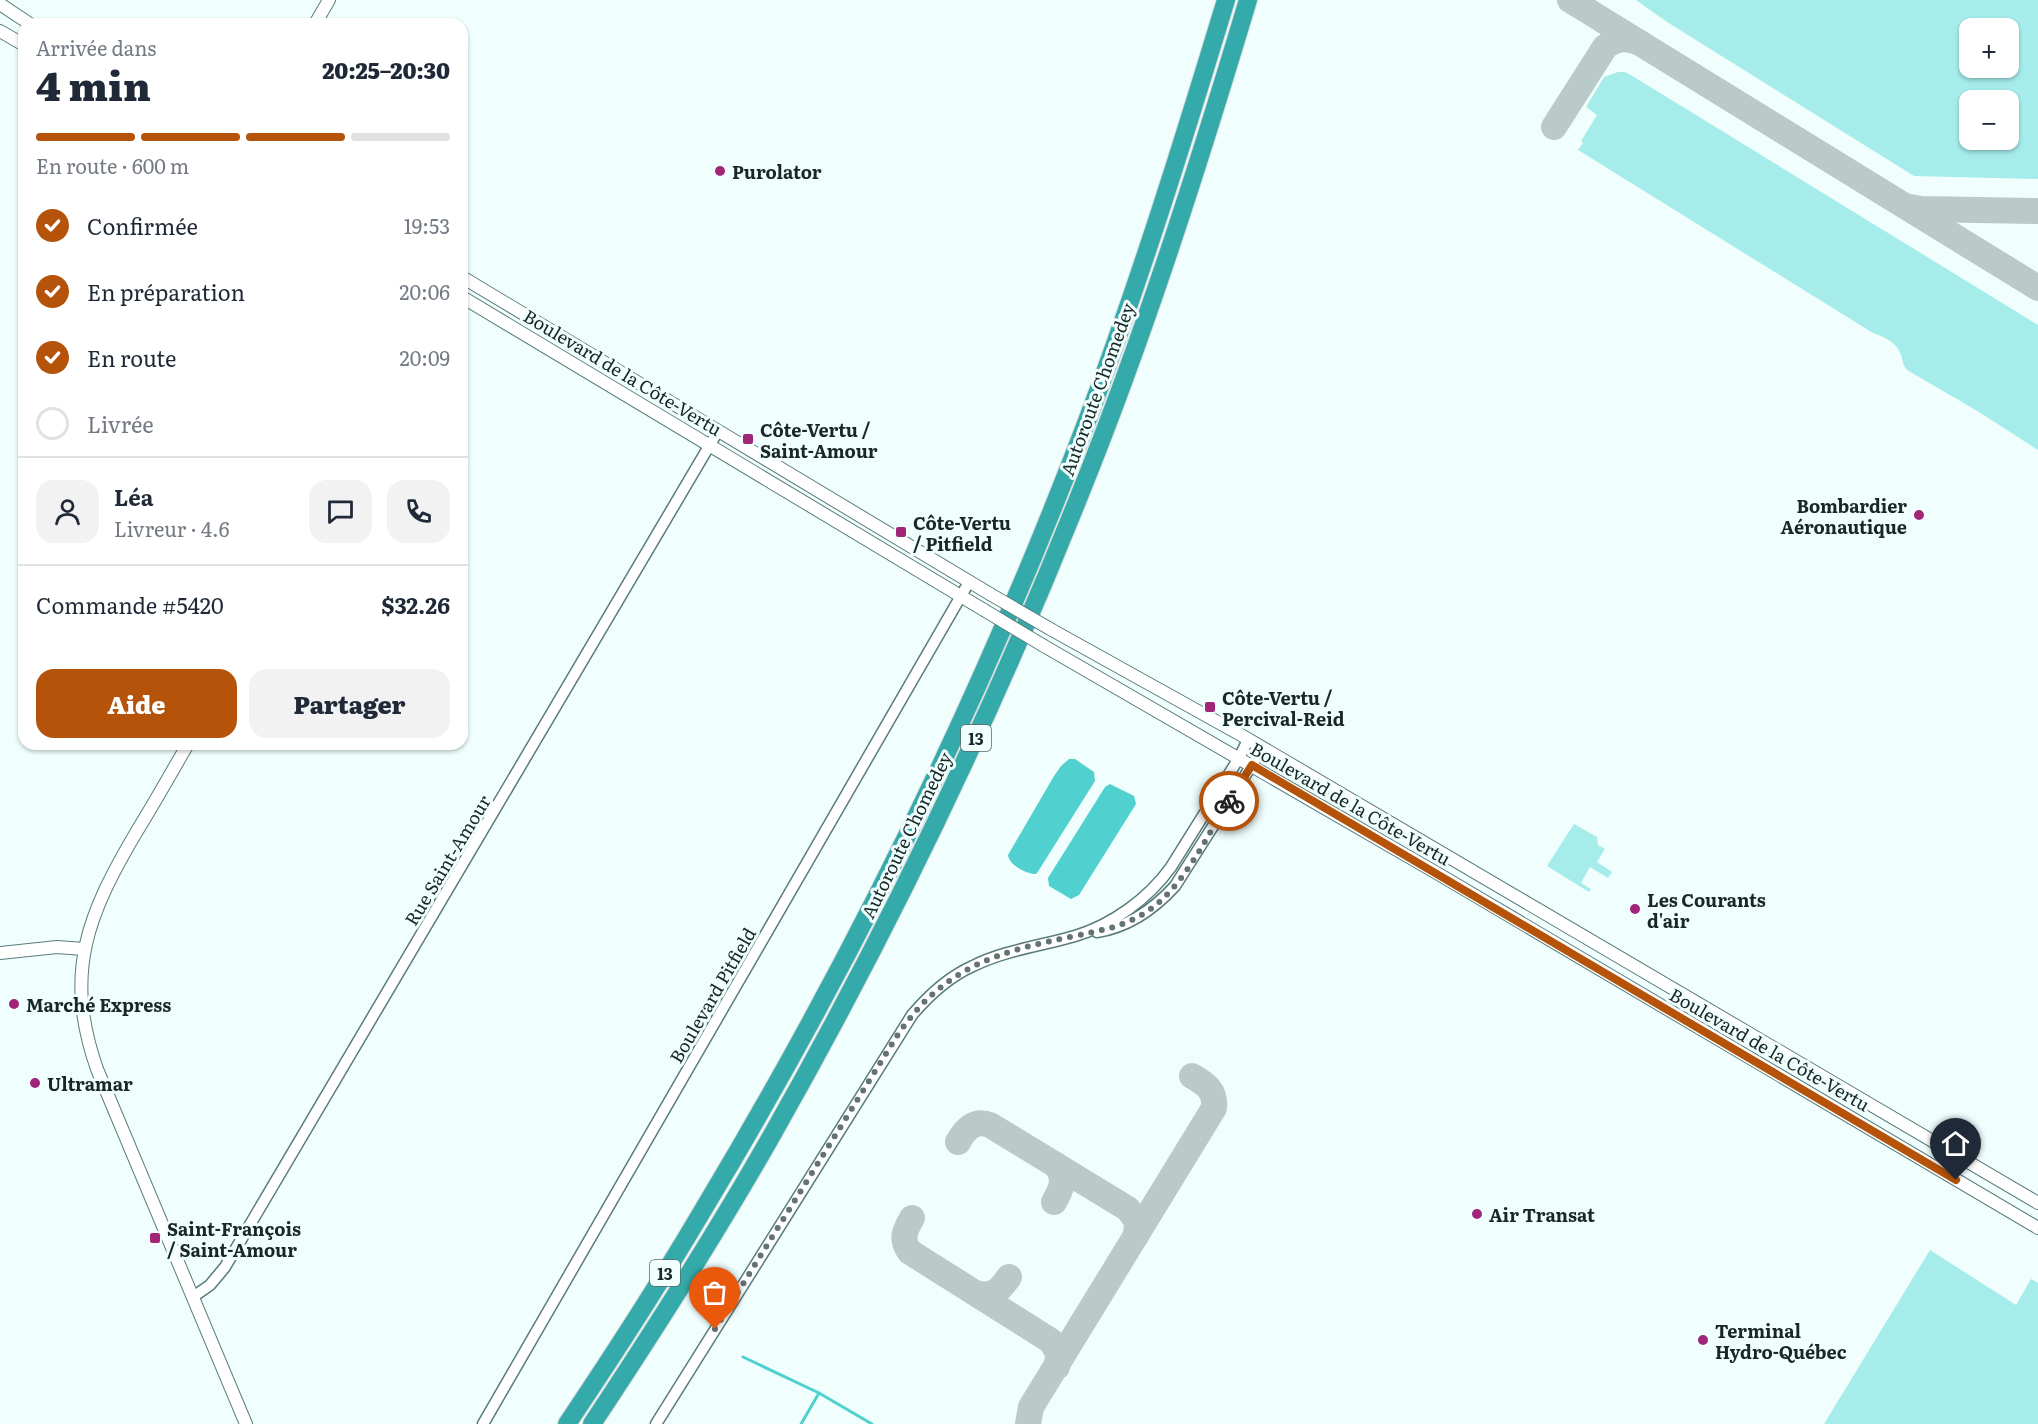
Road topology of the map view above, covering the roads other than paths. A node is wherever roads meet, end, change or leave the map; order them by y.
1 (329, 0) edge
2 (1226, 0) edge
3 (1248, 0) edge
4 (0, 4) edge
5 (21, 18) edge
6 (318, 18) edge
7 (0, 31) edge
8 (18, 42) edge
9 (468, 282) edge
10 (468, 301) edge
11 (718, 431) junction
12 (710, 446) junction
13 (969, 582) junction
14 (961, 596) junction
15 (1248, 740) junction
16 (1262, 749) junction
17 (185, 750) edge
18 (1239, 758) junction
19 (1252, 765) junction
20 (1074, 936) junction
21 (84, 949) junction
22 (0, 953) edge
23 (2038, 1203) edge
24 (2038, 1228) edge
25 (193, 1297) junction
26 (606, 1365) junction
27 (246, 1424) edge
28 (483, 1424) edge
29 (556, 1424) edge
30 (567, 1424) edge
31 (592, 1424) edge
32 (656, 1424) edge

1 - 6 street
2 - 26 highway, Autoroute Chomedey / 13
3 - 31 highway, Autoroute Chomedey / 13
4 - 5 street
7 - 8 street
9 - 11 street, Boulevard de la Côte-Vertu
10 - 12 street, Boulevard de la Côte-Vertu
11 - 12 street, Rue Saint-Amour
11 - 13 street, Boulevard de la Côte-Vertu
12 - 14 street, Boulevard de la Côte-Vertu
12 - 25 street, Rue Saint-Amour
13 - 14 street, Boulevard Pitfield
13 - 15 street, Boulevard de la Côte-Vertu, bridge
14 - 18 street, Boulevard de la Côte-Vertu, bridge
14 - 28 street, Boulevard Pitfield
15 - 16 street, Boulevard de la Côte-Vertu
15 - 18 street
16 - 19 street
16 - 23 street, Boulevard de la Côte-Vertu
17 - 21 street
18 - 19 street, Boulevard de la Côte-Vertu
18 - 20 street
19 - 20 street
19 - 24 street, Boulevard de la Côte-Vertu
20 - 32 street
21 - 22 street
21 - 25 street
25 - 27 street
26 - 29 highway
26 - 30 highway, Autoroute Chomedey / 13

